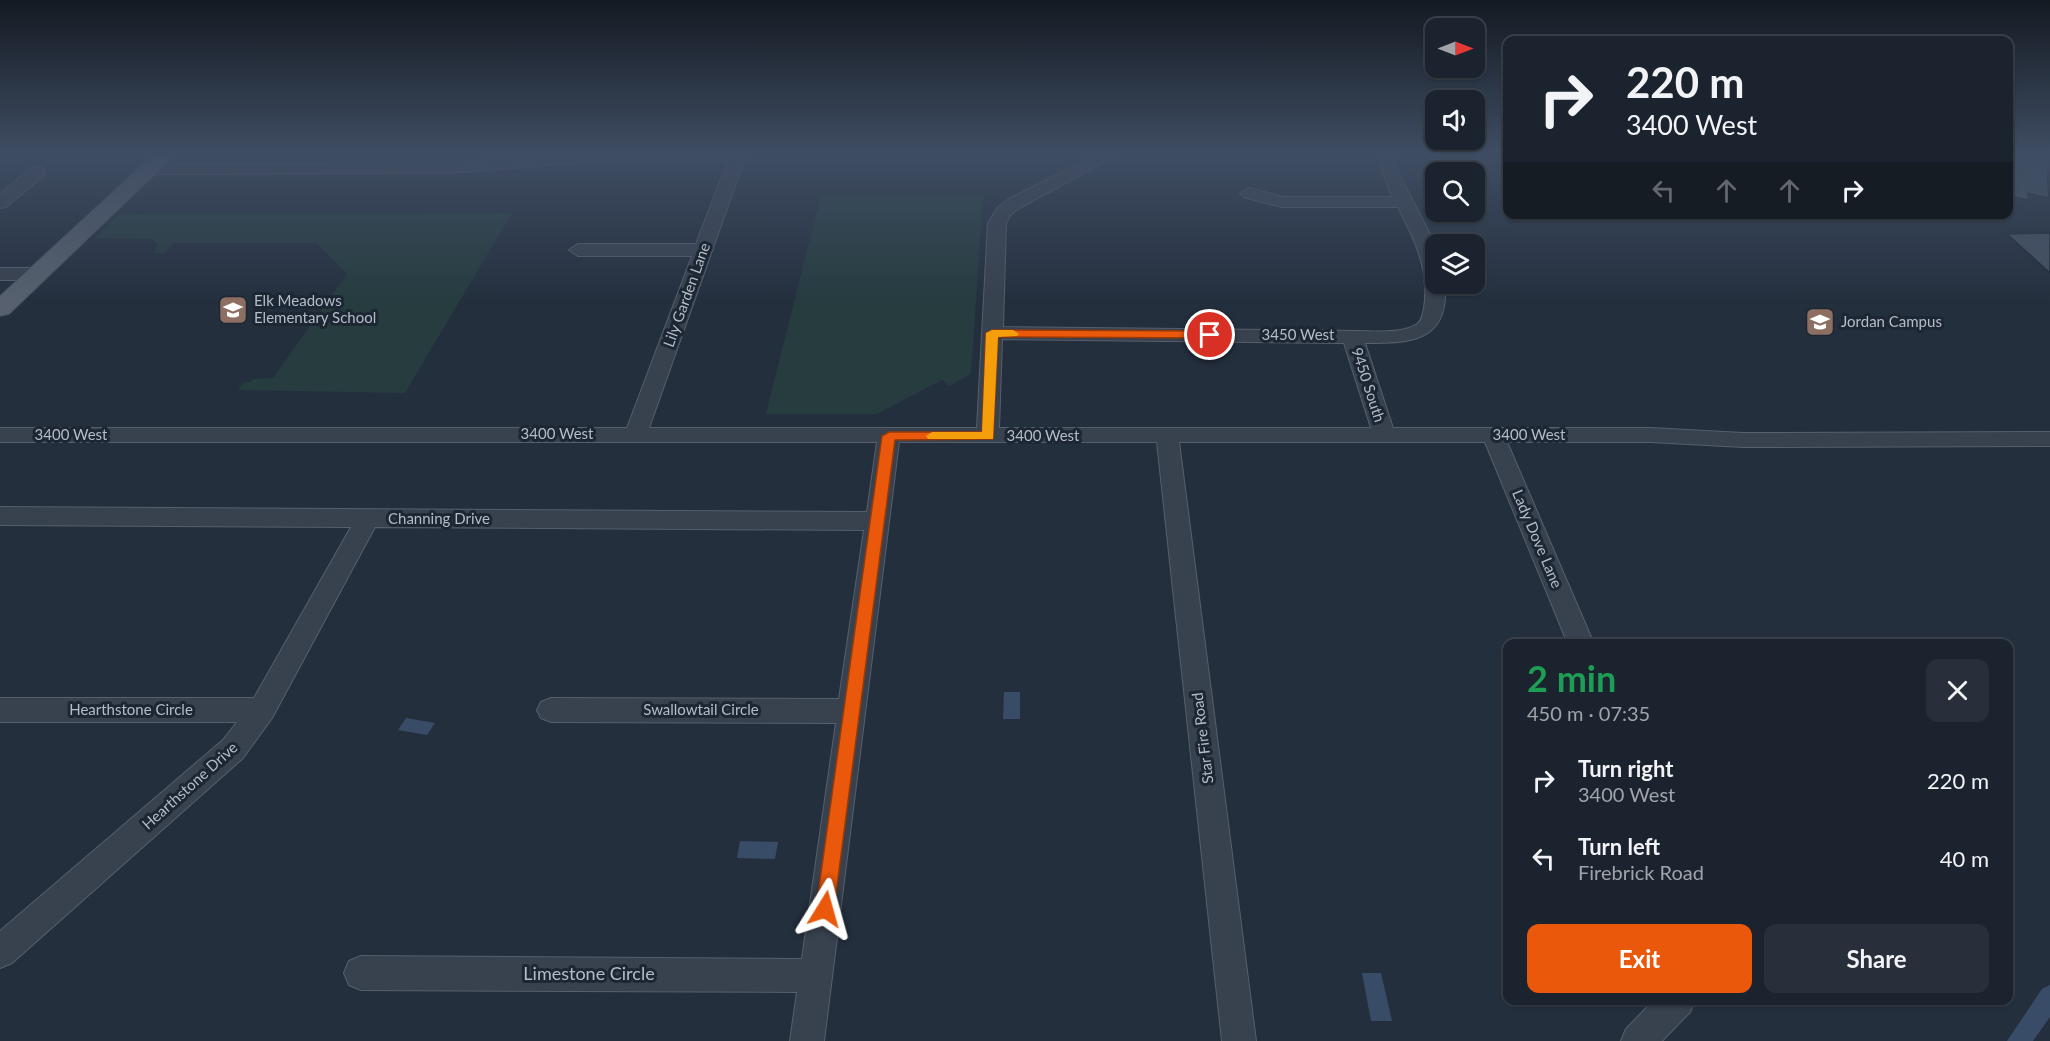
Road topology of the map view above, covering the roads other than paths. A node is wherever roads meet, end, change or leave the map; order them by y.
1 (113, 204) edge
2 (720, 204) edge
3 (1013, 204) edge
4 (1406, 204) edge
5 (578, 250) dead end
6 (703, 250) junction
7 (0, 274) edge
8 (38, 274) junction
9 (0, 309) edge
10 (992, 333) junction
11 (1352, 336) junction
12 (636, 434) junction
13 (0, 435) edge
14 (1167, 435) junction
15 (1384, 435) junction
16 (1493, 435) junction
17 (889, 436) junction
18 (988, 436) junction
19 (2050, 439) edge
20 (0, 516) edge
21 (368, 518) junction
22 (877, 521) junction
23 (1579, 639) edge
24 (0, 710) edge
25 (262, 710) junction
26 (550, 710) dead end
27 (852, 711) junction
28 (0, 952) edge
29 (361, 973) dead end
30 (816, 976) junction
31 (1673, 1005) edge
32 (807, 1041) edge
33 (1239, 1041) edge
34 (1638, 1041) edge

1 - 8 main road
2 - 6 street, Lily Garden Lane
3 - 10 street
4 - 11 street, 3450 West
5 - 6 street
6 - 12 street, Lily Garden Lane
7 - 8 street
8 - 9 main road
10 - 11 street, 3450 West
10 - 18 street
11 - 15 street, 9450 South
12 - 13 street, 3400 West
12 - 17 street, 3400 West
14 - 15 street, 3400 West
14 - 18 street, 3400 West
14 - 33 street, Star Fire Road
15 - 16 street, 3400 West
16 - 19 street, 3400 West
16 - 23 street, Lady Dove Lane
17 - 18 street, 3400 West
17 - 22 street
20 - 21 street, Channing Drive
21 - 22 street, Channing Drive
21 - 25 street, Hearthstone Drive
22 - 27 street
24 - 25 street, Hearthstone Circle
25 - 28 street, Hearthstone Drive
26 - 27 street, Swallowtail Circle
27 - 30 street
29 - 30 street, Limestone Circle
30 - 32 street
31 - 34 street

